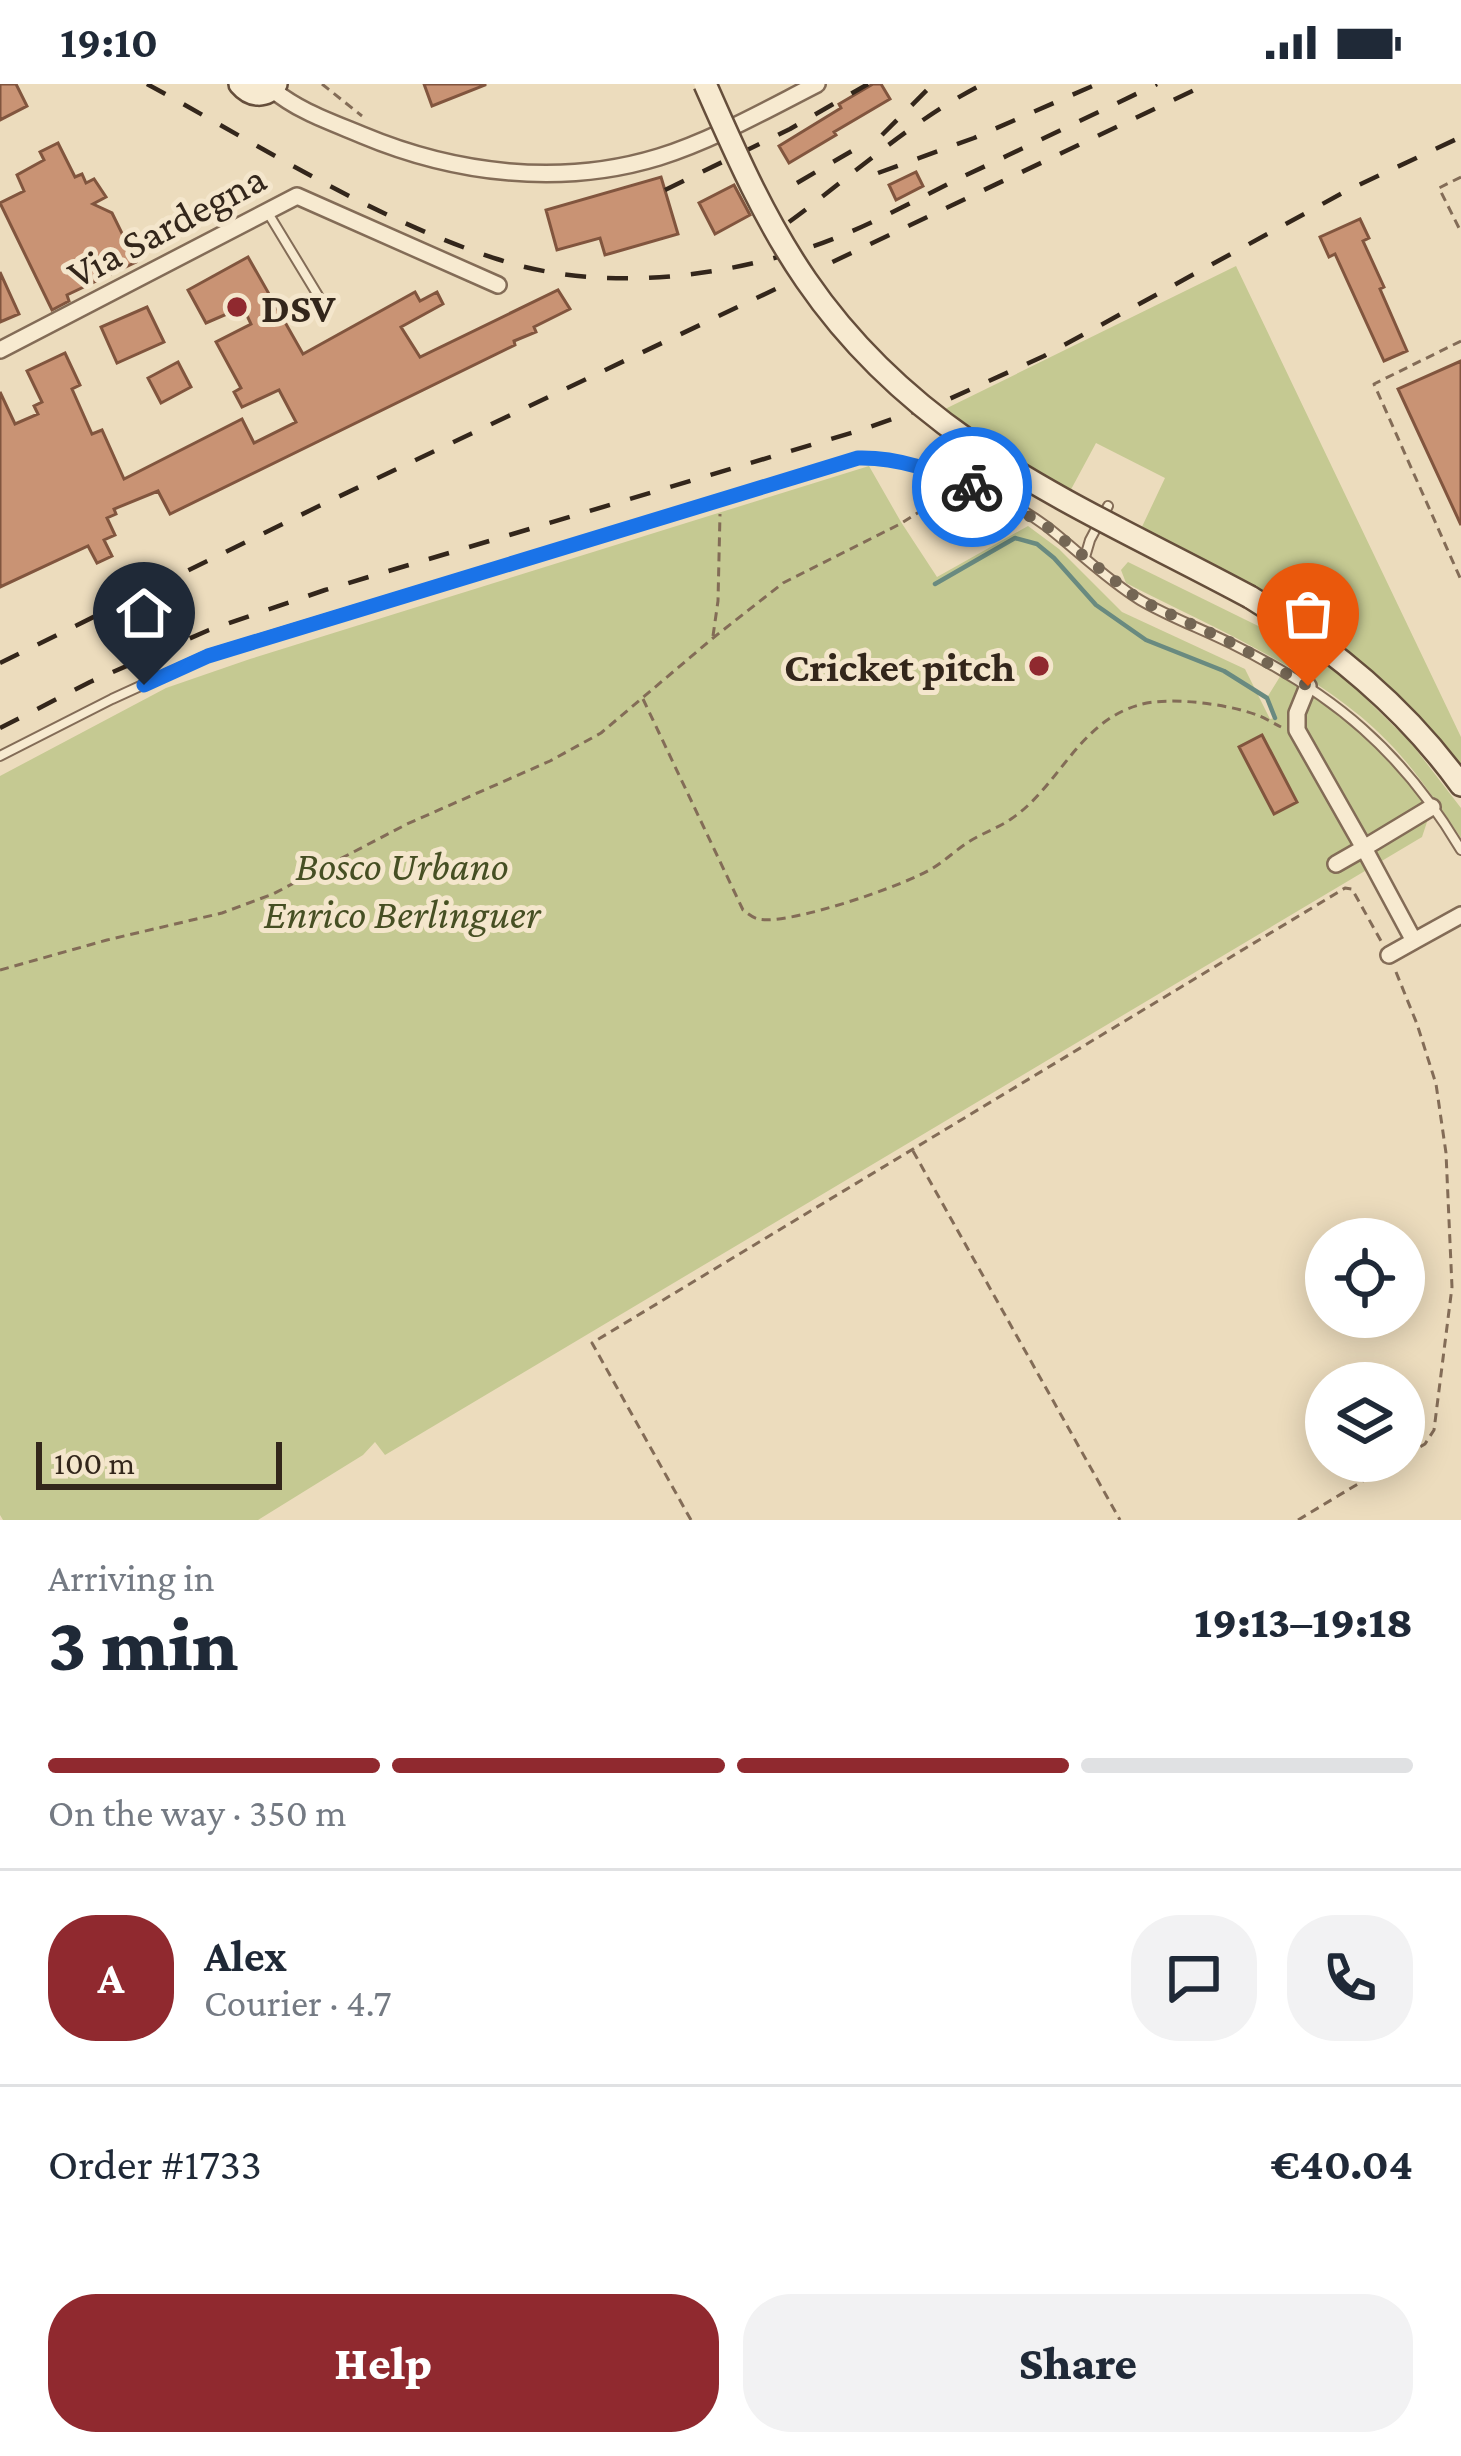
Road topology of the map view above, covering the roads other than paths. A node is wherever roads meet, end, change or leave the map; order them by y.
1 (241, 84) edge
2 (705, 84) edge
3 (818, 84) edge
4 (274, 87) edge
5 (268, 213) junction
6 (497, 286) dead end
7 (322, 302) dead end
8 (0, 350) edge
9 (1108, 506) dead end
10 (1085, 557) junction
11 (1308, 686) junction
12 (0, 756) edge
13 (1461, 785) edge
14 (1432, 807) junction
15 (1364, 848) junction
16 (1461, 850) edge
17 (1336, 864) dead end
18 (1461, 915) edge
19 (1414, 941) junction
20 (1389, 955) road end

1 - 4 main road
2 - 13 main road, bridge
3 - 4 street
5 - 6 street, Via Sardegna
5 - 7 lane
5 - 8 street, Via Sardegna
9 - 10 lane
10 - 11 lane
10 - 12 lane
11 - 14 lane
11 - 15 street
14 - 15 street
14 - 16 lane
15 - 17 street
15 - 19 street
18 - 19 street
19 - 20 street

